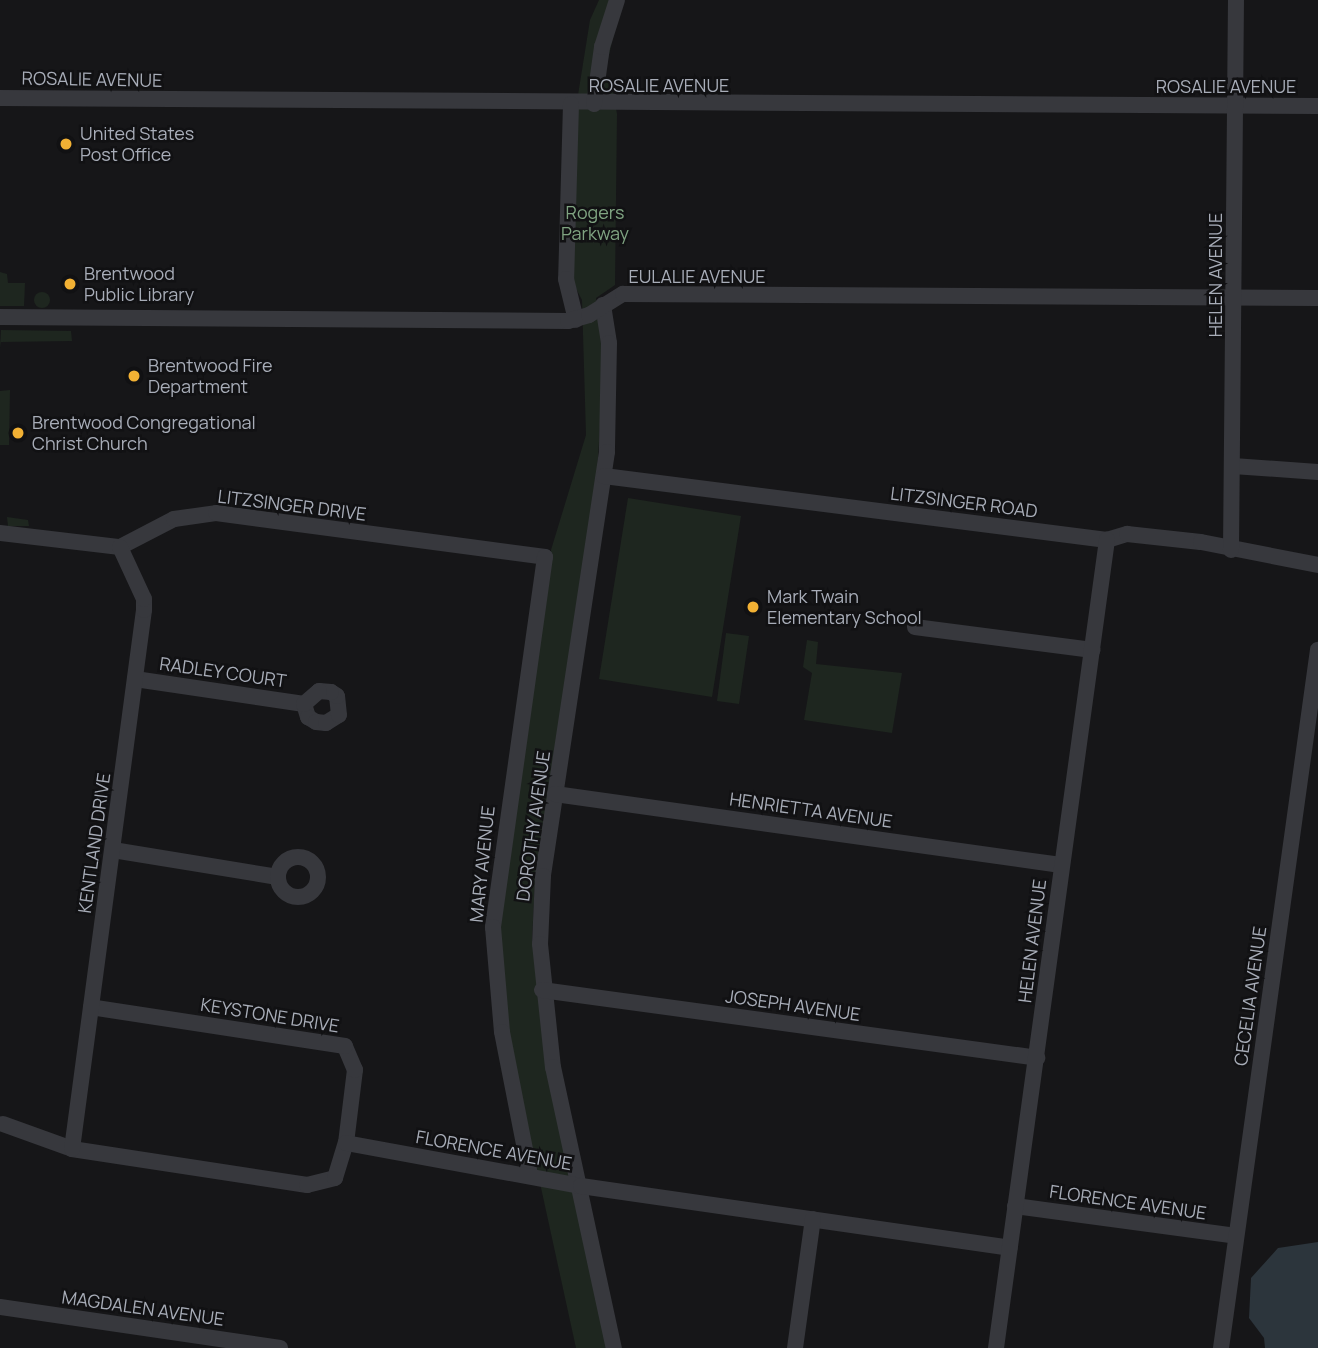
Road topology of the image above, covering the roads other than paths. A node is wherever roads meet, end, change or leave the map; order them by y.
1 (617, 0) edge
2 (1236, 0) edge
3 (0, 98) edge
4 (571, 104) junction
5 (594, 104) junction
6 (1235, 105) junction
7 (1318, 106) edge
8 (1234, 297) junction
9 (1318, 298) edge
10 (603, 305) junction
11 (0, 317) edge
12 (576, 320) junction
13 (1233, 466) junction
14 (1318, 472) edge
15 (604, 476) junction
16 (0, 533) edge
17 (1107, 540) junction
18 (120, 547) junction
19 (1231, 550) junction
20 (545, 556) joint
21 (1318, 565) edge
22 (915, 627) dead end
23 (1093, 650) junction
24 (1318, 650) edge
25 (135, 679) junction
26 (304, 704) dead end
27 (555, 794) junction
28 (113, 850) junction
29 (1061, 865) junction
30 (278, 877) dead end
31 (542, 990) junction
32 (91, 1007) junction
33 (1037, 1058) junction
34 (3, 1124) dead end
35 (346, 1143) junction
36 (72, 1149) junction
37 (530, 1175) junction
38 (581, 1186) junction
39 (1015, 1206) junction
40 (813, 1219) junction
41 (1236, 1236) junction
42 (1010, 1248) junction
43 (0, 1307) edge
44 (280, 1348) edge
45 (614, 1348) edge
46 (795, 1348) edge
47 (996, 1348) edge
48 (1221, 1348) edge

1 - 5 street
2 - 6 street, HELEN AVENUE
3 - 4 street, ROSALIE AVENUE
4 - 5 street, ROSALIE AVENUE
4 - 12 street
5 - 6 street, ROSALIE AVENUE
6 - 7 street, ROSALIE AVENUE
6 - 8 street, HELEN AVENUE
8 - 9 street, EULALIE AVENUE
8 - 10 street, EULALIE AVENUE
8 - 13 street, HELEN AVENUE
10 - 12 street, EULALIE AVENUE
10 - 15 street, DOROTHY AVENUE
11 - 12 street, EULALIE AVENUE
13 - 14 street
13 - 19 street, HELEN AVENUE
15 - 17 street, LITZSINGER ROAD
15 - 27 street, DOROTHY AVENUE
16 - 18 street
17 - 19 street, LITZSINGER ROAD
17 - 23 street, HELEN AVENUE
18 - 20 street, LITZSINGER DRIVE
18 - 25 street, KENTLAND DRIVE
19 - 21 street, LITZSINGER ROAD
20 - 37 street, MARY AVENUE
22 - 23 street
23 - 29 street, HELEN AVENUE
24 - 41 street, CECELIA AVENUE
25 - 26 street, RADLEY COURT
25 - 28 street, KENTLAND DRIVE
27 - 29 street, HENRIETTA AVENUE
27 - 31 street, DOROTHY AVENUE
28 - 30 street
28 - 32 street, KENTLAND DRIVE
29 - 33 street, HELEN AVENUE
31 - 33 street, JOSEPH AVENUE
31 - 38 street, DOROTHY AVENUE
32 - 35 street, KEYSTONE DRIVE
32 - 36 street, KENTLAND DRIVE
33 - 39 street, HELEN AVENUE
34 - 36 street
35 - 36 street
35 - 37 street, FLORENCE AVENUE
37 - 38 street, FLORENCE AVENUE
38 - 40 street, FLORENCE AVENUE
38 - 45 street, DOROTHY AVENUE
39 - 41 street, FLORENCE AVENUE
39 - 42 street, HELEN AVENUE
40 - 42 street, FLORENCE AVENUE
40 - 46 street
41 - 48 street, CECELIA AVENUE
42 - 47 street, HELEN AVENUE
43 - 44 street, MAGDALEN AVENUE

